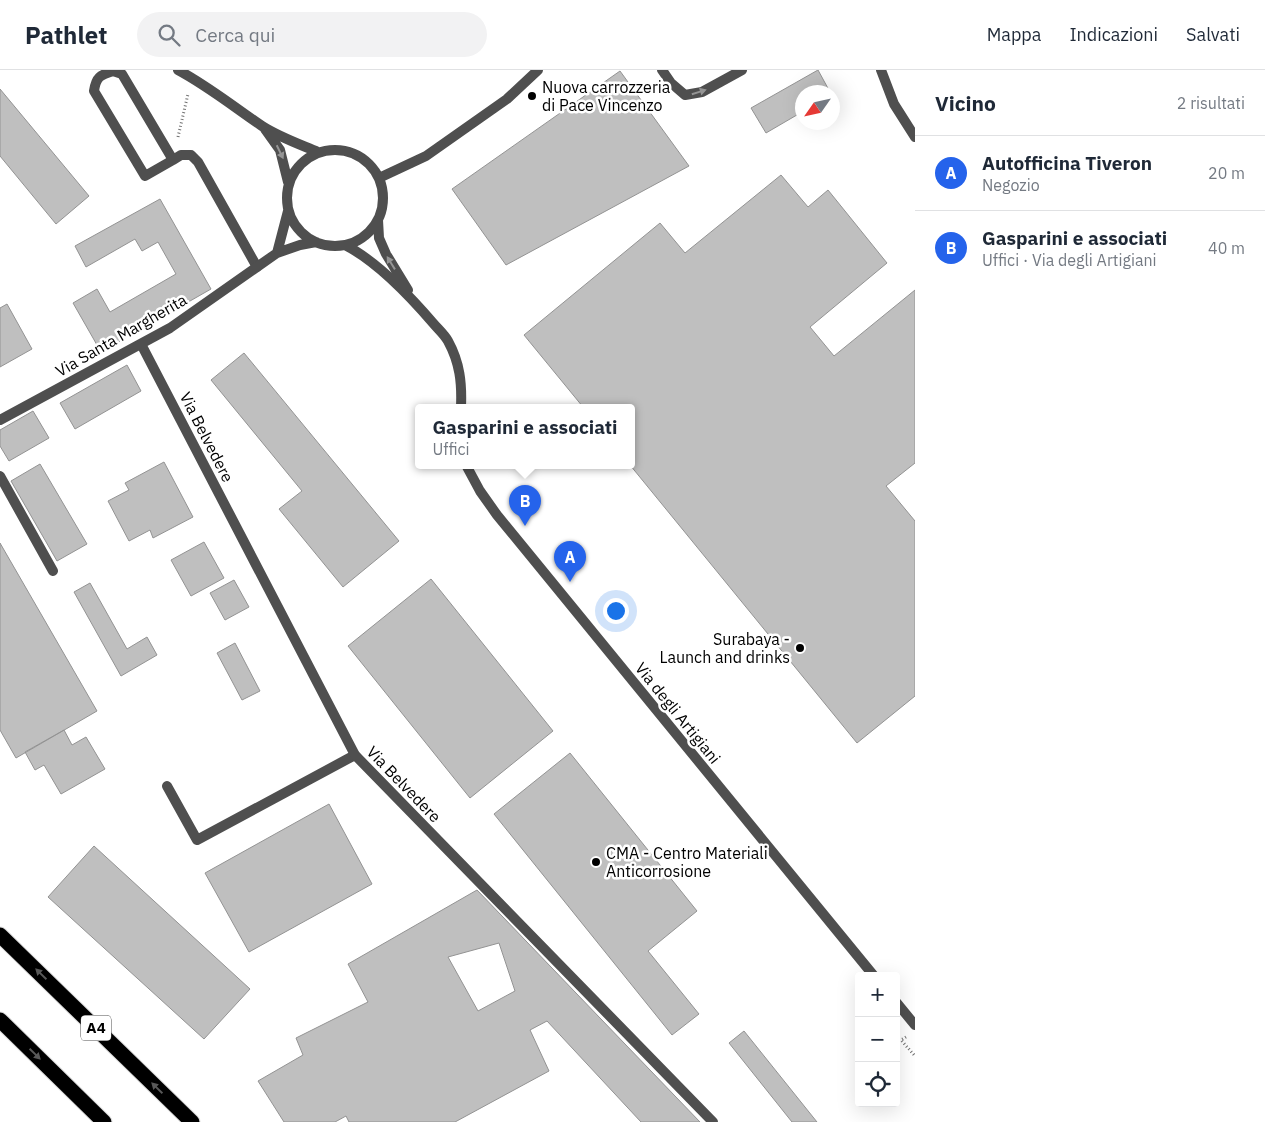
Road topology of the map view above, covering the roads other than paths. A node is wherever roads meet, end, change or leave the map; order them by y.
1 (178, 70) edge
2 (538, 70) edge
3 (662, 70) edge
4 (742, 70) edge
5 (886, 72) edge
6 (262, 126) junction
7 (915, 137) edge
8 (318, 152) junction
9 (173, 160) junction
10 (379, 178) junction
11 (288, 182) junction
12 (288, 211) junction
13 (378, 220) junction
14 (316, 242) junction
15 (345, 245) junction
16 (277, 253) junction
17 (257, 268) junction
18 (415, 302) junction
19 (141, 344) junction
20 (461, 404) edge
21 (0, 420) edge
22 (468, 469) edge
23 (0, 476) edge
24 (53, 572) dead end
25 (355, 755) junction
26 (167, 786) dead end
27 (0, 935) edge
28 (871, 972) edge
29 (900, 1007) edge
30 (0, 1020) edge
31 (915, 1025) edge
32 (104, 1122) edge
33 (192, 1122) edge
34 (713, 1122) edge

1 - 6 street
2 - 10 street
3 -> 4 street
5 - 7 street
6 - 8 street
6 -> 11 street
8 - 10 street
8 - 11 street
9 - 9 street
9 - 17 street
10 - 13 street
11 - 12 street
12 - 14 street
12 - 16 street
13 - 15 street
18 -> 13 street
14 - 15 street
14 - 16 street, Via Santa Margherita
15 - 18 street
16 - 17 street, Via Santa Margherita
17 - 19 street, Via Santa Margherita
18 - 20 street
19 - 21 street, Via Santa Margherita
19 - 25 street, Via Belvedere
22 - 28 street, Via degli Artigiani
23 - 24 street
25 - 26 street
25 - 34 street, Via Belvedere
33 -> 27 highway, A4
29 - 31 street
30 -> 32 highway

